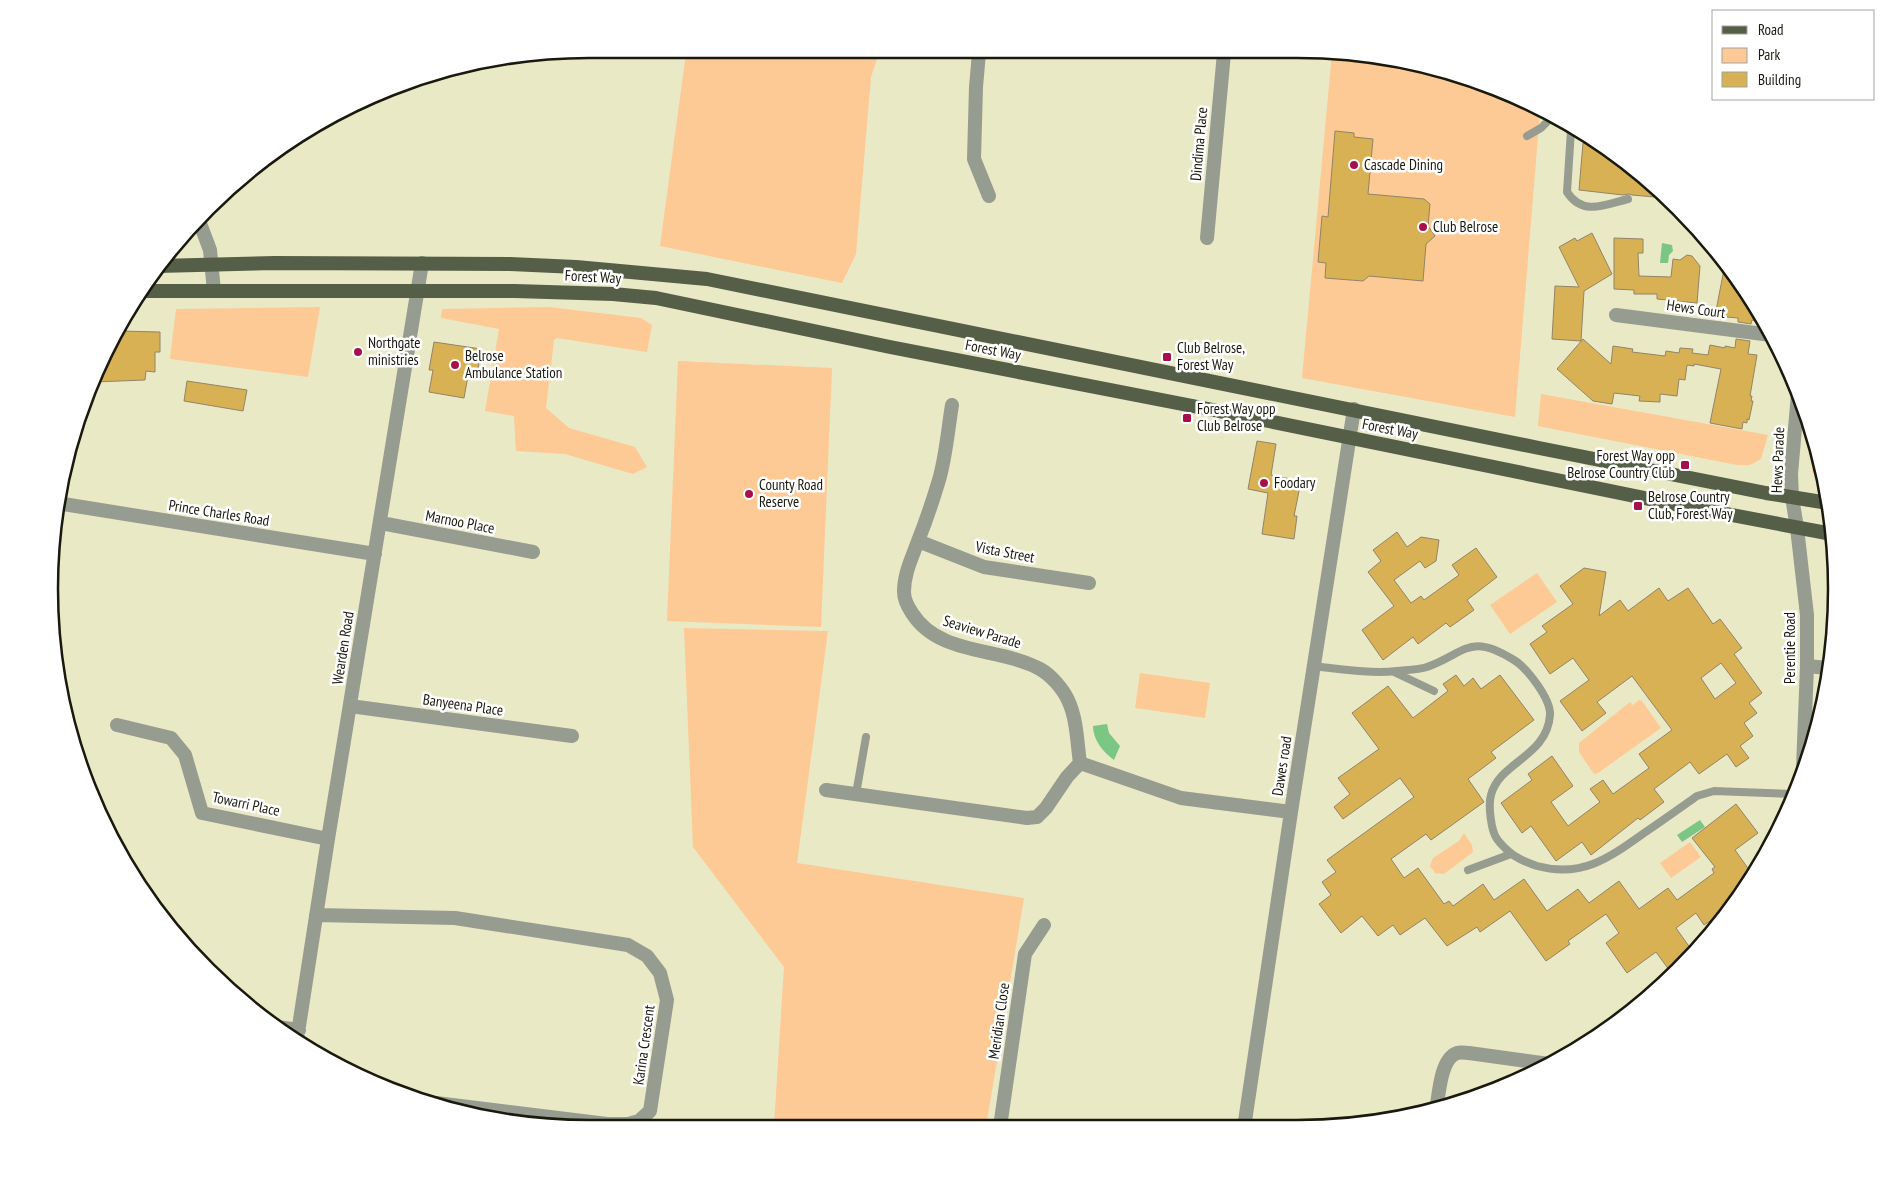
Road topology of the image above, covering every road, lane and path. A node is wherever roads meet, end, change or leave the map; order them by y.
1 (979, 58) edge
2 (1224, 58) edge
3 (1548, 121) edge
4 (1572, 135) edge
5 (1527, 136) dead end
6 (989, 196) dead end
7 (1628, 199) dead end
8 (201, 226) edge
9 (1207, 238) dead end
10 (422, 263) junction
11 (166, 266) edge
12 (213, 266) junction
13 (418, 290) junction
14 (149, 291) edge
15 (214, 291) junction
16 (1616, 315) dead end
17 (1762, 334) edge
18 (952, 405) dead end
19 (1354, 409) junction
20 (1796, 411) edge
21 (1350, 438) junction
22 (1792, 497) junction
23 (1820, 502) edge
24 (65, 504) edge
25 (381, 523) junction
26 (1796, 528) junction
27 (1824, 533) edge
28 (918, 541) junction
29 (533, 552) dead end
30 (375, 554) junction
31 (1089, 583) dead end
32 (1313, 666) junction
33 (1807, 666) junction
34 (1821, 667) edge
35 (1394, 672) junction
36 (1434, 691) dead end
37 (350, 706) junction
38 (118, 725) dead end
39 (572, 736) dead end
40 (866, 737) dead end
41 (1804, 744) edge
42 (1080, 763) junction
43 (826, 790) dead end
44 (856, 794) junction
45 (1786, 794) edge
46 (1291, 812) junction
47 (328, 838) junction
48 (1510, 854) junction
49 (1468, 870) dead end
50 (316, 915) junction
51 (1044, 925) dead end
52 (298, 1034) edge
53 (1538, 1062) edge
54 (1438, 1101) edge
55 (476, 1108) edge
56 (570, 1119) edge
57 (640, 1120) edge
58 (1001, 1120) edge
59 (1245, 1120) edge

1 - 6 street
2 - 9 street, Dindima Place
3 - 5 lane
4 - 7 lane
8 - 12 street
10 - 12 main road, Forest Way
10 - 13 street, Wearden Road
10 - 19 main road, Forest Way
11 - 12 main road, Forest Way
12 - 15 street
13 - 15 main road, Forest Way
13 - 21 main road, Forest Way
13 - 25 street, Wearden Road
14 - 15 main road, Forest Way
16 - 17 street, Hews Court
18 - 28 street, Seaview Parade
19 - 21 street, Dawes road
19 - 22 main road, Forest Way
20 - 22 street, Hews Parade
21 - 26 main road, Forest Way
21 - 32 street, Dawes road
22 - 23 main road, Forest Way
22 - 26 street, Hews Parade
24 - 30 street, Prince Charles Road
25 - 29 street, Marnoo Place
25 - 30 street, Wearden Road
26 - 27 main road, Forest Way
26 - 33 street, Perentie Road
28 - 31 street, Vista Street
28 - 42 street, Seaview Parade
30 - 37 street, Wearden Road
32 - 35 lane
32 - 46 street, Dawes road
33 - 34 street
33 - 41 street, Perentie Road
35 - 36 lane
35 - 48 lane
37 - 39 street, Banyeena Place
37 - 47 street, Wearden Road
38 - 47 street, Towarri Place
40 - 44 lane
42 - 44 street
42 - 46 street
43 - 44 street
45 - 48 lane
46 - 59 street, Dawes road
47 - 50 street, Wearden Road
48 - 49 lane
50 - 52 street, Wearden Road
50 - 57 street, Karina Crescent
51 - 58 street, Meridian Close
53 - 54 street
55 - 56 street, Karina Crescent

